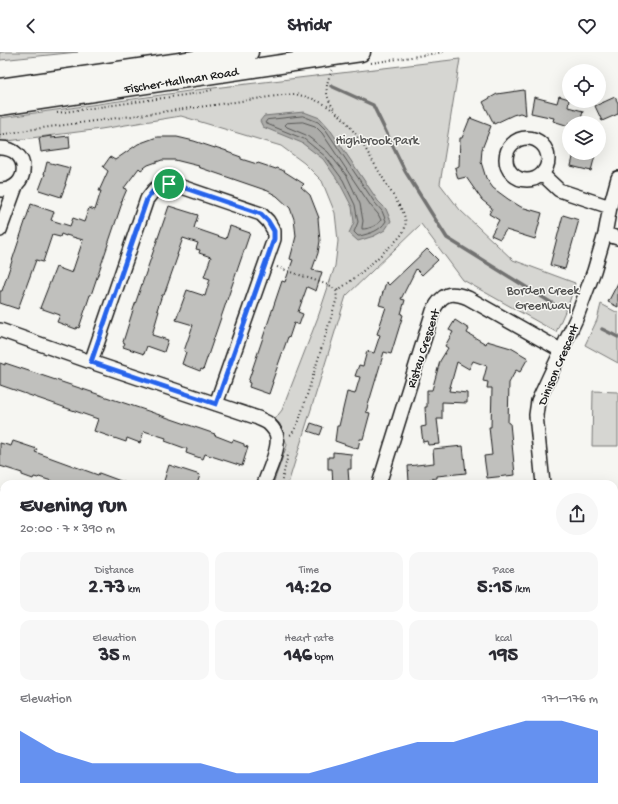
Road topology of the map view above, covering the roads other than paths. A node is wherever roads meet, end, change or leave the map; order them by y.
1 (249, 52) edge
2 (361, 52) edge
3 (0, 88) edge
4 (0, 106) edge
5 (0, 148) edge
6 (542, 174) dead end
7 (618, 178) edge
8 (16, 186) junction
9 (0, 190) edge
10 (610, 206) junction
11 (0, 230) edge
12 (605, 234) junction
13 (618, 238) edge
14 (0, 330) edge
15 (562, 351) junction
16 (91, 362) junction
17 (216, 404) junction
18 (265, 480) edge
19 (380, 480) edge
20 (544, 480) edge

1 - 3 main road, Fischer-Hallman Road
2 - 4 main road, Fischer-Hallman Road
5 - 8 street
6 - 10 street
7 - 10 street, Dinison Crescent
8 - 9 street
8 - 11 street
10 - 12 street, Dinison Crescent
12 - 13 street
12 - 15 street, Dinison Crescent
14 - 16 street
15 - 19 street, Ristau Crescent
15 - 20 street, Dinison Crescent
16 - 17 street
16 - 17 street
17 - 18 street

